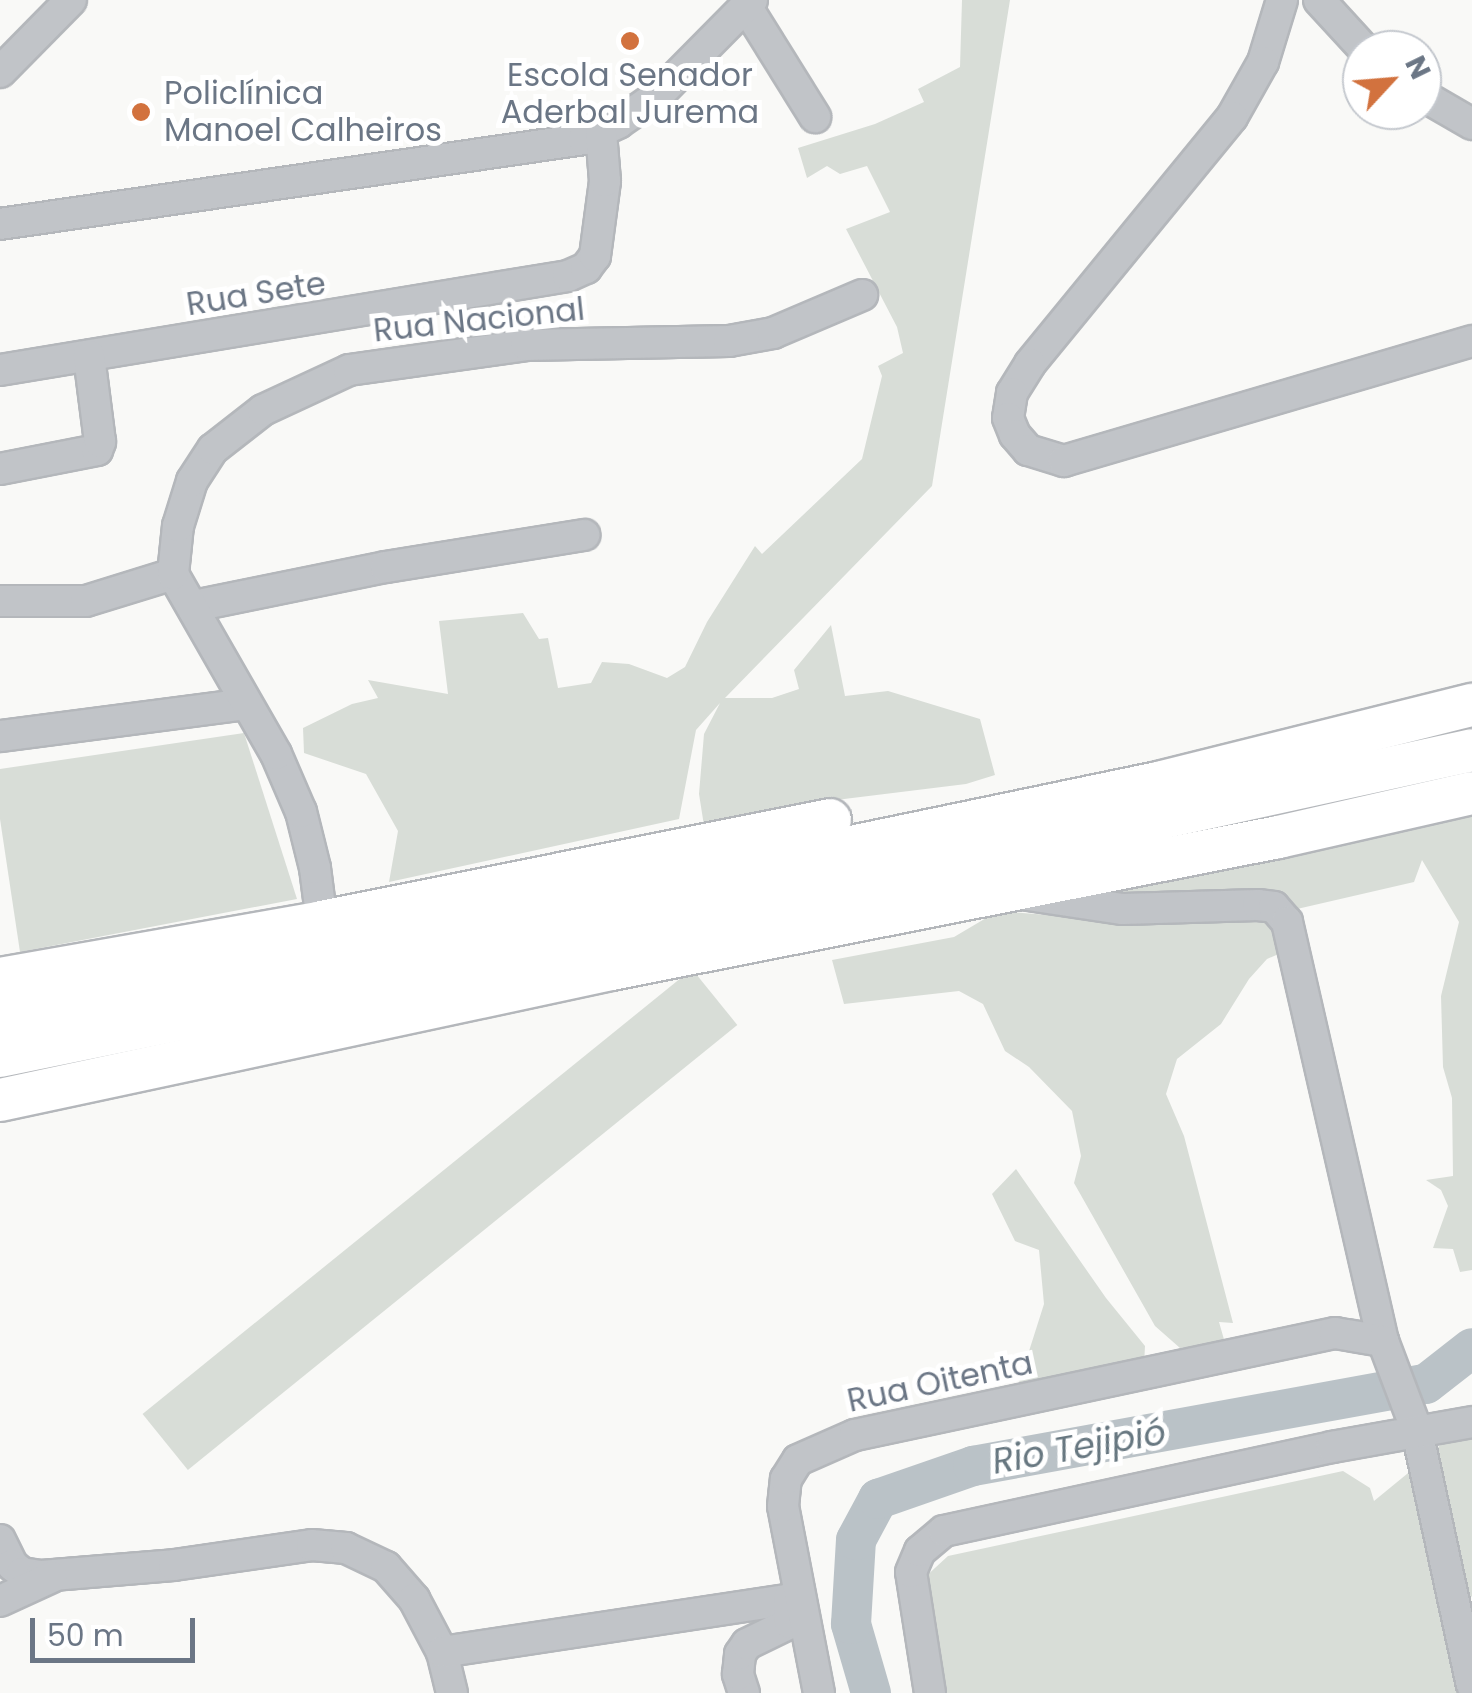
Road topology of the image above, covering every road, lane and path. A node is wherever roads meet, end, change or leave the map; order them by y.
1 (1282, 0) edge
2 (1319, 0) edge
3 (67, 1) edge
4 (749, 3) edge
5 (1347, 30) edge
6 (2, 65) edge
7 (1442, 107) edge
8 (816, 118) dead end
9 (1472, 124) edge
10 (602, 132) junction
11 (0, 224) edge
12 (862, 295) dead end
13 (1472, 340) edge
14 (89, 356) junction
15 (0, 370) edge
16 (0, 470) edge
17 (584, 535) dead end
18 (173, 574) junction
19 (0, 601) edge
20 (194, 606) junction
21 (246, 704) junction
22 (1472, 705) edge
23 (0, 736) edge
24 (1472, 750) edge
25 (1472, 783) edge
26 (1318, 785) junction
27 (1107, 791) junction
28 (1472, 792) edge
29 (1004, 890) junction
30 (322, 922) junction
31 (0, 979) edge
32 (131, 1012) junction
33 (0, 1020) edge
34 (0, 1056) edge
35 (0, 1100) edge
36 (1383, 1341) junction
37 (1413, 1420) junction
38 (1472, 1422) edge
39 (0, 1540) edge
40 (56, 1575) junction
41 (794, 1598) junction
42 (0, 1601) edge
43 (442, 1652) junction
44 (1472, 1685) edge
45 (452, 1693) edge
46 (744, 1693) edge
47 (819, 1693) edge
48 (930, 1693) edge

1 - 13 street
2 - 5 street
3 - 6 street
4 - 8 street
4 - 10 street
7 - 9 street
10 - 11 street
10 - 14 street, Rua Sete
12 - 18 street, Rua Nacional
14 - 15 street, Rua Sete
14 - 16 street
17 - 20 street
18 - 19 street
18 - 20 street
20 - 21 street
21 - 23 street
21 - 30 street
22 - 27 highway
24 - 26 highway
25 - 26 highway
26 - 32 highway
27 - 30 highway
27 - 32 highway
28 - 29 highway
29 - 35 highway
29 - 36 street
30 - 31 highway
32 - 33 highway
32 - 34 highway
36 - 37 street
36 - 41 street, Rua Oitenta
37 - 38 street
37 - 44 street
37 - 48 street
39 - 40 street
40 - 42 street
40 - 43 street
41 - 43 street
41 - 46 street
41 - 47 street, Rua Oitenta
43 - 45 street

